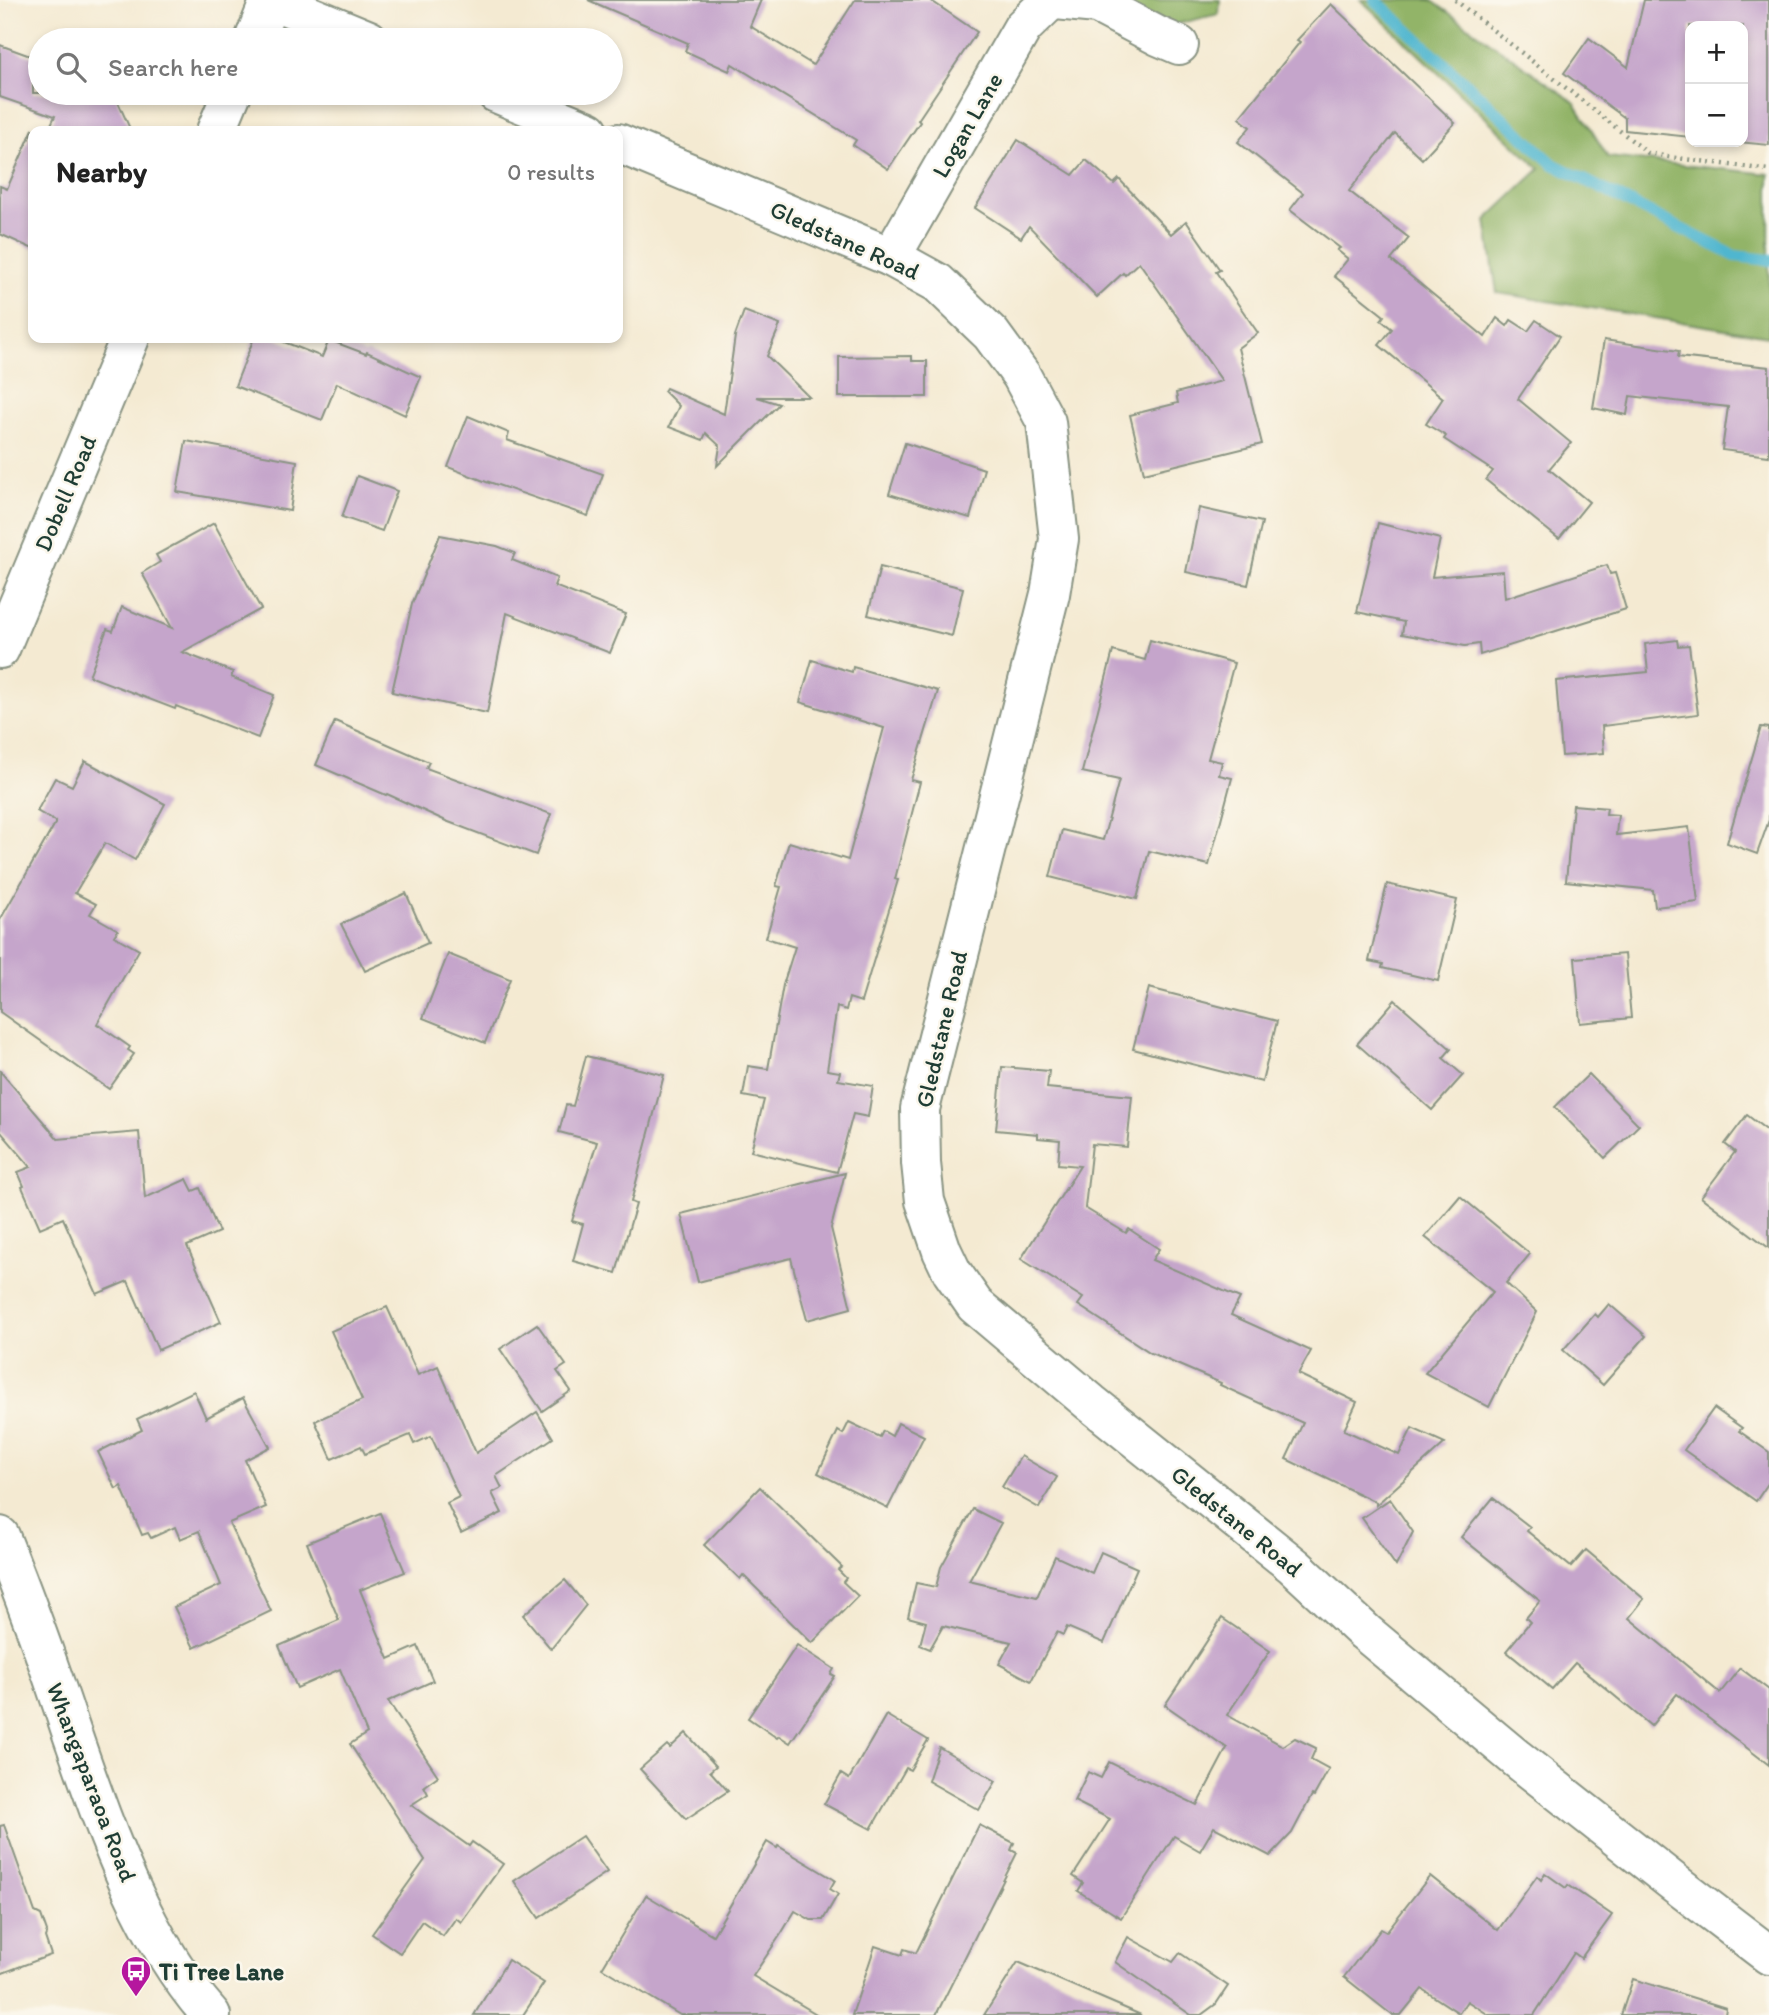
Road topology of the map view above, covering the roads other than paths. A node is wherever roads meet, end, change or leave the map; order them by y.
1 (271, 0) edge
2 (1053, 0) edge
3 (259, 28) edge
4 (340, 28) edge
5 (1179, 45) dead end
6 (227, 105) edge
7 (525, 105) edge
8 (218, 126) edge
9 (577, 126) edge
10 (623, 145) edge
11 (891, 257) junction
12 (128, 343) edge
13 (0, 649) edge
14 (0, 1536) edge
15 (1769, 1955) edge
16 (211, 2015) edge

1 - 3 street
1 - 4 street
2 - 5 street, Logan Lane
2 - 11 street, Logan Lane
6 - 8 street
7 - 9 street
10 - 11 street, Gledstane Road
11 - 15 street, Gledstane Road
12 - 13 street, Dobell Road
14 - 16 street, Whangaparaoa Road

